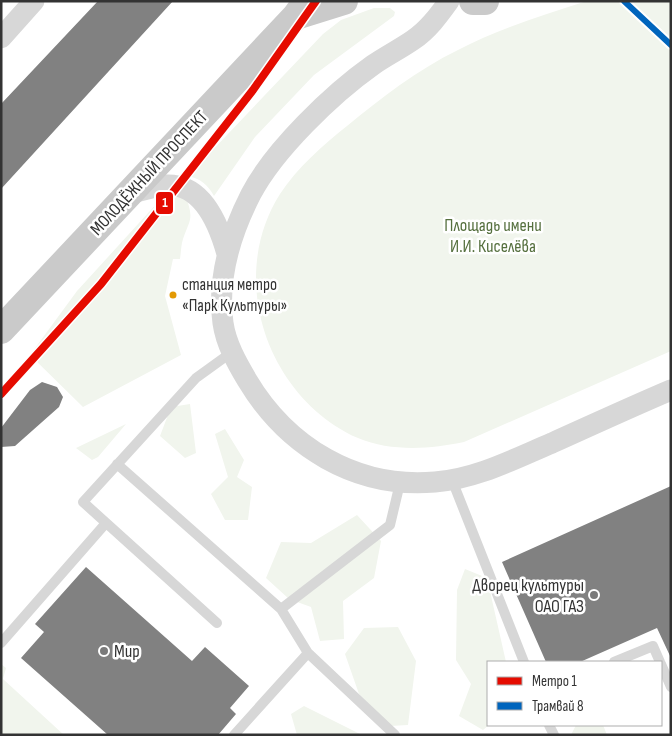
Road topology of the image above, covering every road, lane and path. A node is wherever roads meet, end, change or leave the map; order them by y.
1 (34, 1) edge
2 (344, 1) edge
3 (449, 1) edge
4 (473, 1) edge
5 (486, 1) edge
6 (301, 9) edge
7 (1, 38) edge
8 (129, 194) junction
9 (227, 254) junction
10 (1, 330) edge
11 (232, 352) junction
12 (671, 390) edge
13 (117, 464) junction
14 (452, 480) junction
15 (400, 483) junction
16 (106, 522) junction
17 (281, 609) junction
18 (217, 623) dead end
19 (1, 643) edge
20 (308, 653) junction
21 (524, 661) edge
22 (616, 661) edge
23 (659, 661) edge
24 (662, 668) edge
25 (671, 688) edge
26 (234, 735) edge
27 (395, 735) edge

1 - 7 street
2 - 6 main road, МОЛОДЁЖНЫЙ ПРОСПЕКТ
3 - 9 street
4 - 5 main road
6 - 8 main road, МОЛОДЁЖНЫЙ ПРОСПЕКТ
8 - 9 street
8 - 10 main road, МОЛОДЁЖНЫЙ ПРОСПЕКТ
9 - 11 street
11 - 13 lane
11 - 15 street
12 - 14 street
13 - 16 lane
13 - 17 lane
14 - 15 street
14 - 21 lane
15 - 17 lane
16 - 18 lane
16 - 19 lane
17 - 20 lane
20 - 26 lane
20 - 27 lane
22 - 23 lane
24 - 25 lane

